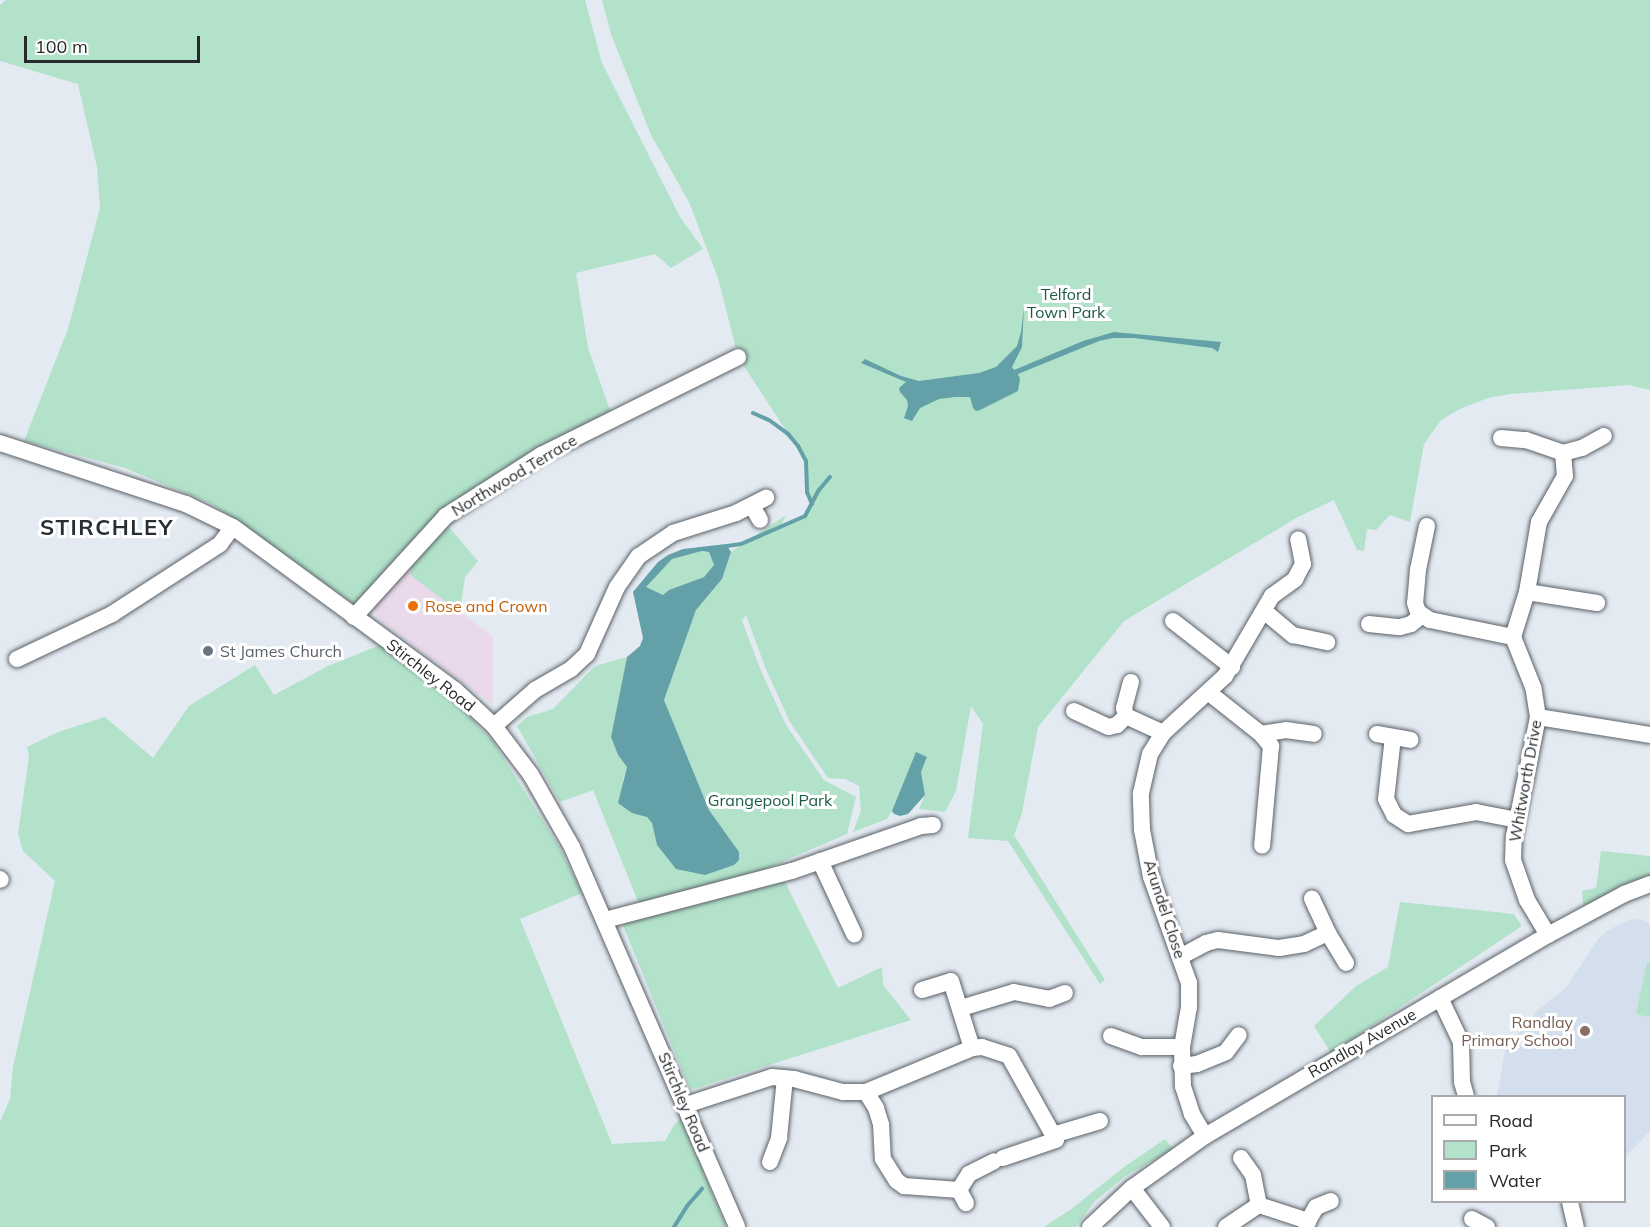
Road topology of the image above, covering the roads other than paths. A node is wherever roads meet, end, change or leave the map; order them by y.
1 (738, 357) dead end
2 (1604, 436) dead end
3 (1501, 438) dead end
4 (0, 443) edge
5 (1563, 453) junction
6 (759, 508) dead end
7 (1427, 526) dead end
8 (233, 527) junction
9 (1298, 539) dead end
10 (1527, 592) junction
11 (1597, 603) dead end
12 (1264, 611) junction
13 (1422, 615) junction
14 (354, 616) junction
15 (1173, 621) dead end
16 (1370, 624) dead end
17 (1513, 637) junction
18 (1327, 642) dead end
19 (17, 660) dead end
20 (1232, 667) junction
21 (1131, 682) dead end
22 (1208, 692) junction
23 (1074, 711) dead end
24 (1126, 716) junction
25 (1538, 717) junction
26 (494, 726) junction
27 (1162, 733) junction
28 (1262, 734) junction
29 (1314, 734) dead end
30 (1650, 735) edge
31 (1410, 740) dead end
32 (1517, 820) junction
33 (933, 825) dead end
34 (1262, 846) dead end
35 (820, 861) junction
36 (1650, 884) edge
37 (1312, 899) dead end
38 (605, 920) junction
39 (1328, 933) junction
40 (854, 934) dead end
41 (1548, 935) junction
42 (1180, 957) junction
43 (1346, 963) dead end
44 (922, 990) dead end
45 (1065, 993) dead end
46 (1440, 998) junction
47 (961, 1008) junction
48 (1239, 1035) dead end
49 (1111, 1036) dead end
50 (1182, 1047) junction
51 (972, 1048) junction
52 (1180, 1066) junction
53 (785, 1078) junction
54 (866, 1092) junction
55 (1466, 1095) edge
56 (686, 1105) junction
57 (1100, 1121) dead end
58 (1205, 1136) junction
59 (1054, 1138) junction
60 (1241, 1158) dead end
61 (770, 1162) dead end
62 (1132, 1188) junction
63 (1330, 1201) dead end
64 (1570, 1203) edge
65 (1259, 1205) junction
66 (1307, 1224) edge
67 (737, 1227) edge
68 (1090, 1227) edge
69 (1162, 1227) edge
70 (1226, 1227) edge
71 (1576, 1227) edge

1 - 14 street, Northwood Terrace
2 - 5 street
3 - 5 street
4 - 8 street, Stirchley Road
5 - 10 street
6 - 26 street
7 - 13 street
8 - 14 street, Stirchley Road
8 - 19 street
9 - 12 street, Arundel Close
10 - 11 street
10 - 17 street
12 - 18 street
12 - 20 street, Arundel Close
13 - 16 street
13 - 17 street
14 - 26 street, Stirchley Road
15 - 20 street
17 - 25 street, Whitworth Drive
20 - 22 street, Arundel Close
21 - 24 street
22 - 27 street, Arundel Close
22 - 28 street
23 - 24 street
24 - 27 street
25 - 30 street
25 - 32 street, Whitworth Drive
26 - 38 street, Stirchley Road
27 - 42 street, Arundel Close
28 - 29 street
28 - 34 street
31 - 32 street
32 - 41 street, Whitworth Drive
33 - 35 street
35 - 38 street
35 - 40 street
36 - 41 street, Randlay Avenue
37 - 39 street
38 - 56 street, Stirchley Road
39 - 42 street
39 - 43 street
41 - 46 street, Randlay Avenue
42 - 50 street, Arundel Close
44 - 47 street
45 - 47 street
46 - 55 street
46 - 58 street, Randlay Avenue
47 - 51 street
48 - 52 street
49 - 50 street
50 - 52 street, Arundel Close
51 - 54 street
51 - 59 street
52 - 58 street, Arundel Close
53 - 54 street
53 - 56 street
53 - 61 street
54 - 59 street
56 - 67 street, Stirchley Road
57 - 59 street
58 - 62 street, Randlay Avenue
60 - 65 street
62 - 68 street, Randlay Avenue
62 - 69 street
63 - 66 street
64 - 71 street
65 - 66 street
65 - 70 street

